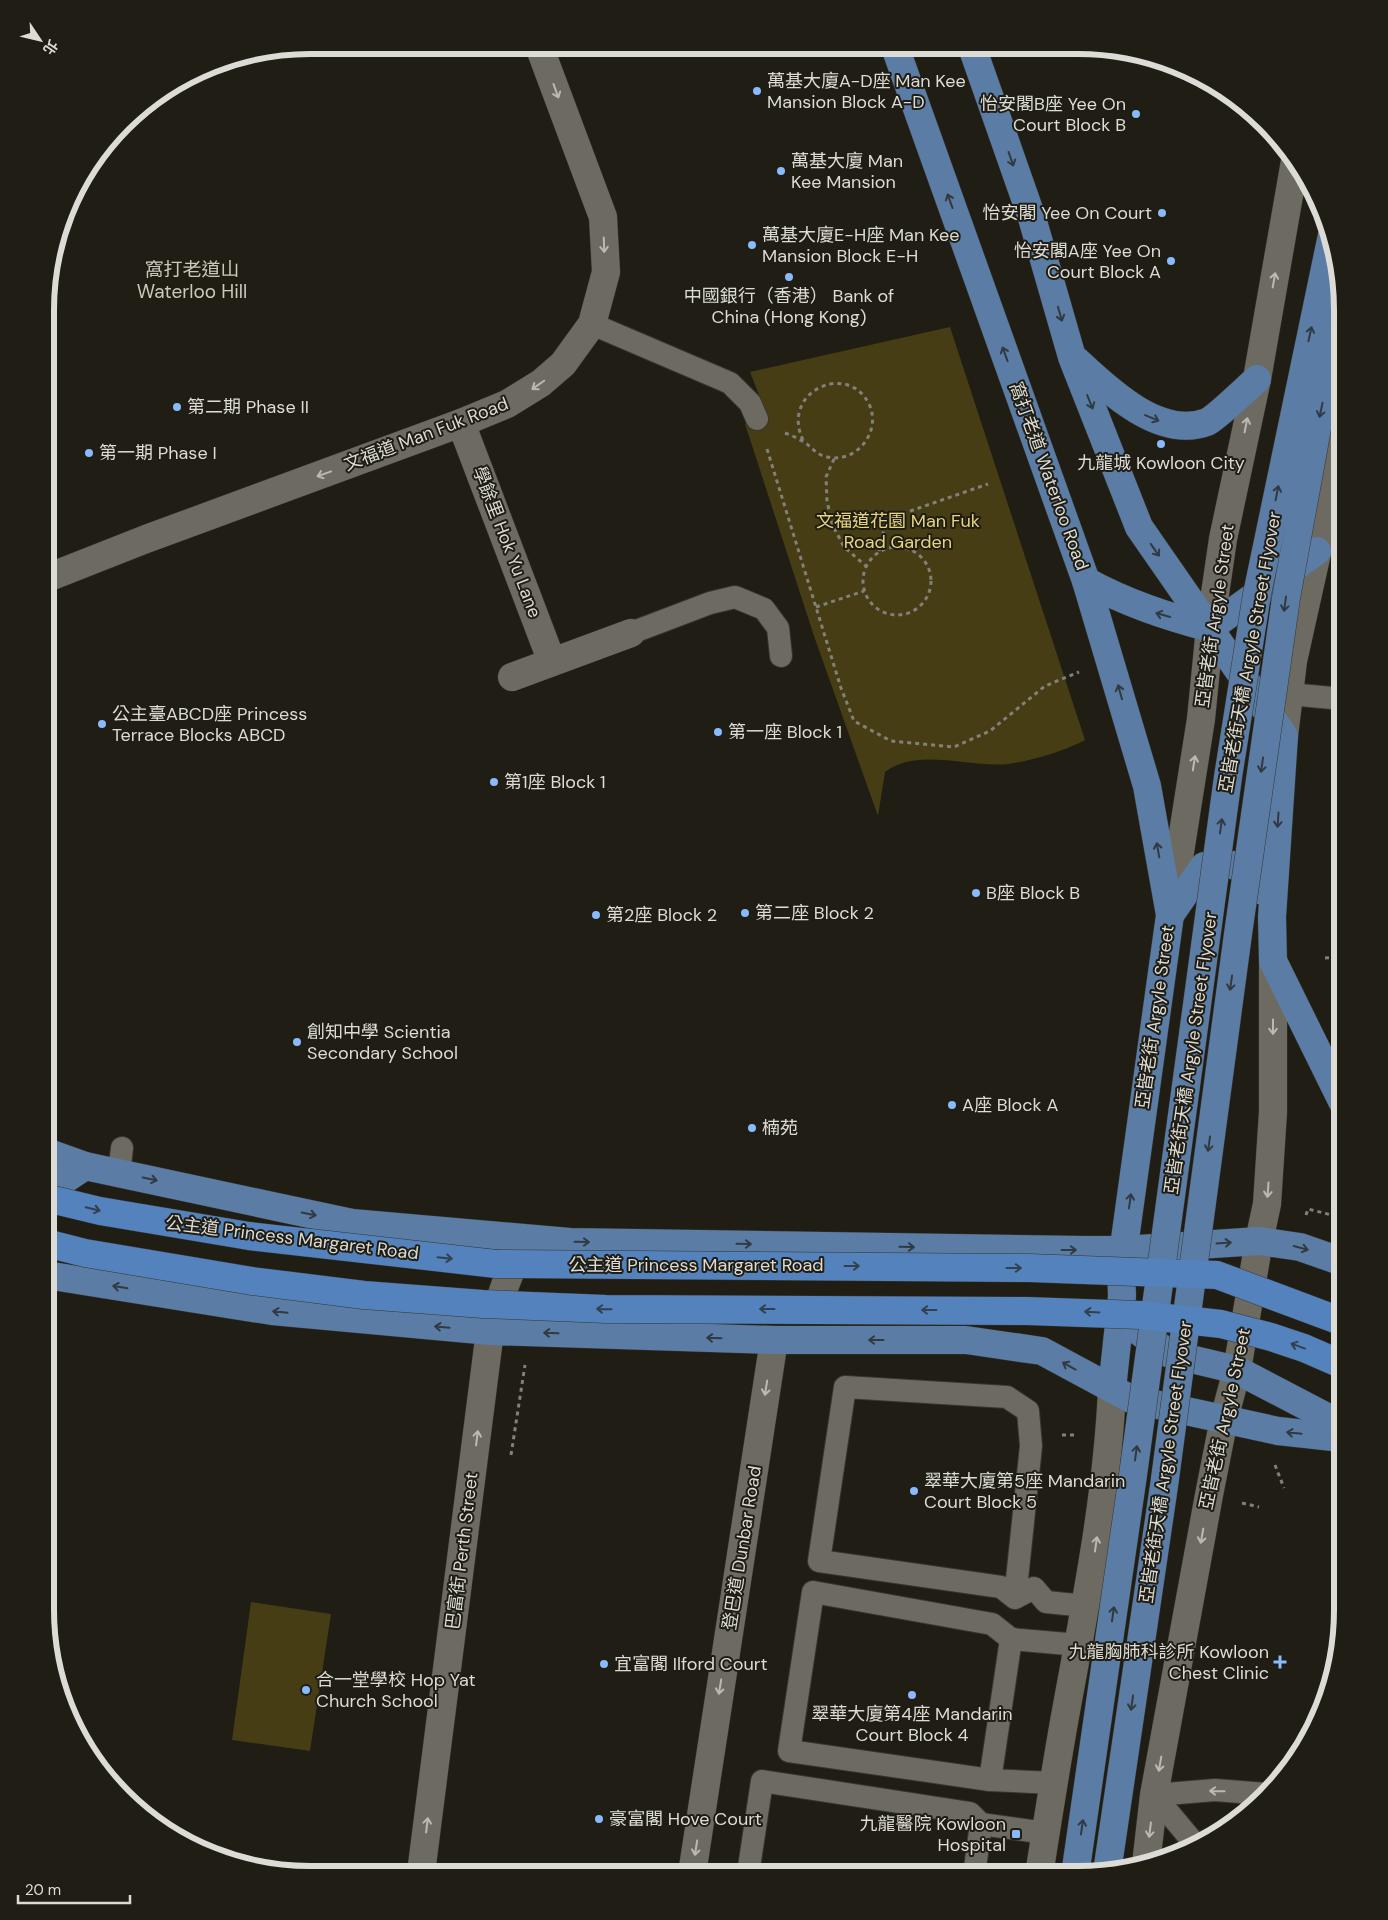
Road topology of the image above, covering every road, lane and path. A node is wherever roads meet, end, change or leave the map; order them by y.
1 (542, 54) edge
2 (898, 54) edge
3 (979, 54) edge
4 (1293, 171) edge
5 (1328, 254) edge
6 (592, 324) junction
7 (1334, 351) edge
8 (1072, 357) junction
9 (1257, 380) junction
10 (757, 420) joint
11 (461, 423) junction
12 (834, 458) junction
13 (1334, 476) edge
14 (988, 484) dead end
15 (879, 551) junction
16 (1317, 551) junction
17 (866, 566) junction
18 (54, 575) edge
19 (1086, 581) junction
20 (864, 591) junction
21 (816, 607) junction
22 (1210, 628) junction
23 (631, 633) joint
24 (780, 656) dead end
25 (552, 662) junction
26 (1087, 668) dead end
27 (512, 677) dead end
28 (1289, 694) junction
29 (1334, 698) edge
30 (1284, 736) junction
31 (1170, 915) junction
32 (1272, 916) junction
33 (1326, 958) dead end
34 (1334, 958) edge
35 (1273, 961) junction
36 (1334, 1085) edge
37 (54, 1155) edge
38 (85, 1166) junction
39 (54, 1188) edge
40 (54, 1199) edge
41 (533, 1238) junction
42 (1259, 1241) junction
43 (54, 1244) edge
44 (1123, 1250) junction
45 (1334, 1259) edge
46 (54, 1271) edge
47 (1122, 1296) junction
48 (1334, 1319) edge
49 (490, 1331) junction
50 (774, 1340) junction
51 (1334, 1359) edge
52 (527, 1361) dead end
53 (1237, 1370) junction
54 (1112, 1389) junction
55 (1224, 1419) junction
56 (1334, 1421) edge
57 (1334, 1437) edge
58 (510, 1456) dead end
59 (1015, 1598) junction
60 (1086, 1606) junction
61 (1011, 1639) junction
62 (1079, 1645) junction
63 (990, 1780) junction
64 (1054, 1782) junction
65 (1257, 1793) edge
66 (1154, 1795) junction
67 (981, 1824) junction
68 (1046, 1833) junction
69 (1191, 1840) edge
70 (1147, 1857) edge
71 (1108, 1864) edge
72 (422, 1866) edge
73 (693, 1866) edge
74 (749, 1866) edge
75 (975, 1866) edge
76 (1040, 1866) edge
77 (1076, 1866) edge

1 -> 6 main road, 文福道 Man Fuk Road
19 -> 2 main road, 窩打老道 Waterloo Road
3 -> 8 main road
9 -> 4 main road, 亞皆老街 Argyle Street
77 -> 5 main road, 亞皆老街天橋 Argyle Street Flyover, bridge
6 - 10 lane
6 -> 11 main road, 文福道 Man Fuk Road
7 -> 71 main road, 亞皆老街天橋 Argyle Street Flyover, bridge
8 -> 9 main road
8 -> 22 main road
22 -> 9 main road, 亞皆老街 Argyle Street
10 - 21 path
11 -> 18 main road, 文福道 Man Fuk Road
11 - 25 main road, 學餘里 Hok Yu Lane
12 - 12 path
12 - 17 path
13 - 16 main road, 亞皆老街 Argyle Street
14 - 15 path
15 - 17 path
15 - 20 path
16 - 22 main road
16 - 28 main road, 亞皆老街 Argyle Street
17 - 20 path
22 -> 19 main road
31 -> 19 main road, 窩打老道 Waterloo Road
20 - 21 path
21 - 26 path
22 - 30 main road
31 -> 22 main road, 亞皆老街 Argyle Street
23 - 24 lane
23 - 25 main road
25 - 27 main road
28 - 29 lane
28 - 30 main road, 亞皆老街 Argyle Street
30 -> 32 main road, 亞皆老街 Argyle Street
31 - 32 main road
44 -> 31 main road, 亞皆老街 Argyle Street
32 - 35 main road, 亞皆老街 Argyle Street
33 - 34 path
35 - 36 main road
35 -> 42 main road, 亞皆老街 Argyle Street
37 - 38 main road, 公主道 Princess Margaret Road
38 - 39 main road
38 -> 41 main road, 公主道 Princess Margaret Road
40 -> 48 highway, 公主道 Princess Margaret Road, bridge
41 -> 44 main road, 公主道 Princess Margaret Road
41 - 49 main road, 巴富街 Perth Street
44 -> 42 main road, 公主道 Princess Margaret Road
42 -> 45 main road
42 - 53 main road, 亞皆老街 Argyle Street
51 -> 43 highway, bridge
44 - 47 main road, 亞皆老街 Argyle Street
49 -> 46 main road
47 - 53 main road
47 - 54 main road, 亞皆老街 Argyle Street
50 -> 49 main road
72 -> 49 main road, 巴富街 Perth Street
54 -> 50 main road
50 -> 73 main road, 登巴道 Dunbar Road
52 - 58 path
53 - 55 main road, 亞皆老街 Argyle Street
53 - 56 main road
54 - 55 main road
60 -> 54 main road, 亞皆老街 Argyle Street
57 -> 55 main road
55 -> 66 main road, 亞皆老街 Argyle Street
59 - 59 lane
59 - 60 lane
60 - 62 main road, 亞皆老街 Argyle Street
61 - 62 lane
61 - 63 lane
61 - 63 lane
62 - 64 main road, 亞皆老街 Argyle Street
63 - 64 lane
64 - 68 main road, 亞皆老街 Argyle Street
65 -> 66 lane
66 - 69 lane
66 -> 70 main road, 亞皆老街 Argyle Street
67 - 68 lane
67 - 74 lane
67 - 75 lane
68 - 76 main road, 亞皆老街 Argyle Street

